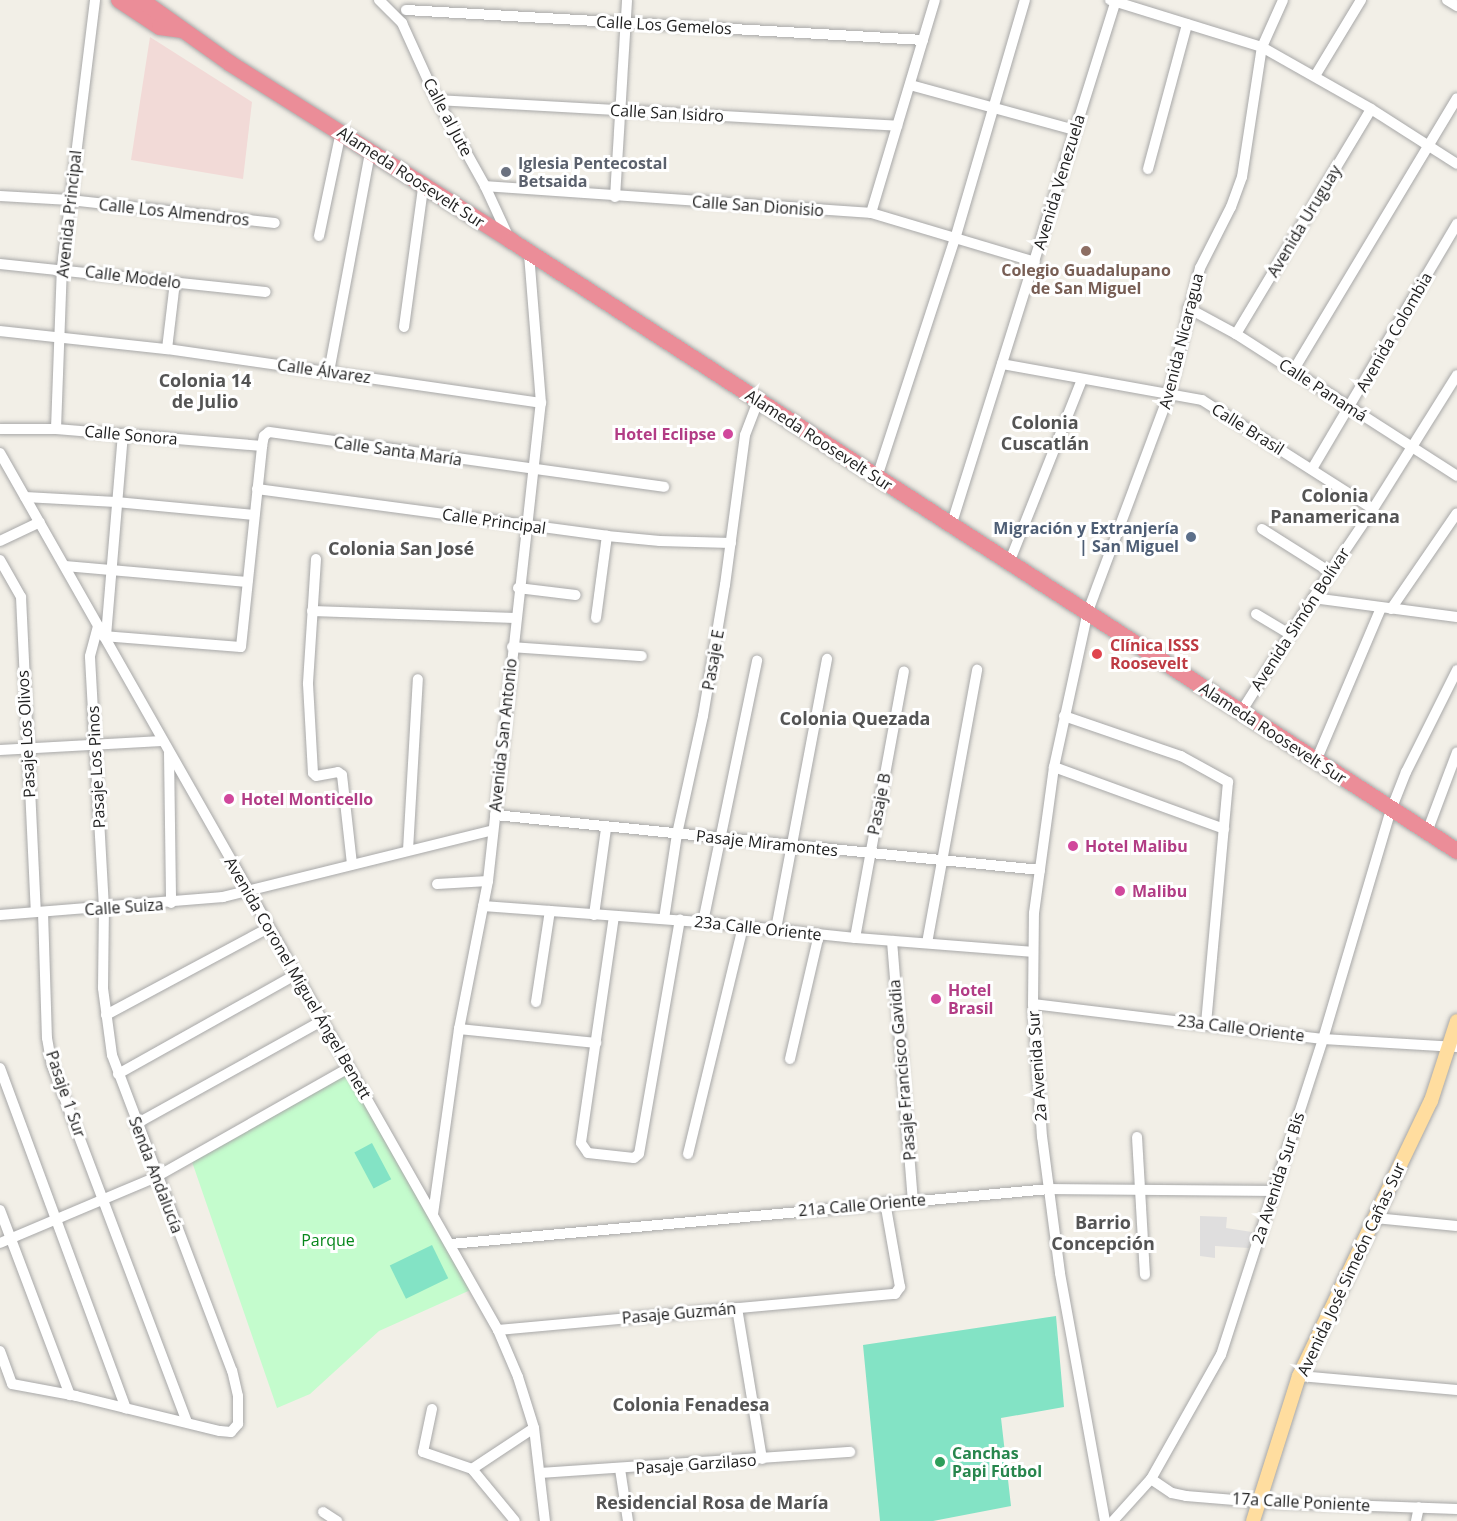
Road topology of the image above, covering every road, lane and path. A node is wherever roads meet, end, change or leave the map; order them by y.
1 (95, 0) edge
2 (118, 0) edge
3 (141, 0) edge
4 (379, 0) edge
5 (627, 0) edge
6 (935, 0) edge
7 (1025, 0) edge
8 (1282, 0) edge
9 (1361, 0) edge
10 (1447, 0) edge
11 (1114, 1) edge
12 (406, 5) edge
13 (1457, 6) edge
14 (402, 23) junction
15 (625, 23) junction
16 (1187, 24) junction
17 (181, 30) junction
18 (923, 40) junction
19 (1262, 47) junction
20 (1315, 76) junction
21 (909, 85) junction
22 (1457, 98) edge
23 (437, 100) junction
24 (994, 108) junction
25 (1371, 109) junction
26 (620, 110) junction
27 (897, 126) junction
28 (1075, 130) junction
29 (340, 132) junction
30 (1428, 145) junction
31 (370, 152) junction
32 (1457, 164) edge
33 (1148, 169) dead end
34 (484, 186) junction
35 (423, 188) junction
36 (0, 196) edge
37 (615, 196) junction
38 (70, 200) junction
39 (871, 213) junction
40 (276, 223) dead end
41 (1457, 224) edge
42 (319, 236) dead end
43 (955, 239) junction
44 (510, 240) junction
45 (529, 254) junction
46 (1035, 262) junction
47 (0, 264) edge
48 (62, 269) junction
49 (175, 282) junction
50 (266, 292) dead end
51 (1188, 308) junction
52 (404, 327) dead end
53 (0, 331) edge
54 (1236, 334) junction
55 (58, 336) junction
56 (167, 349) junction
57 (1002, 364) junction
58 (1293, 371) junction
59 (329, 372) junction
60 (1457, 375) edge
61 (1082, 380) junction
62 (1169, 394) junction
63 (758, 401) junction
64 (541, 403) junction
65 (1350, 408) junction
66 (0, 429) edge
67 (56, 429) junction
68 (123, 434) junction
69 (263, 441) junction
70 (1412, 448) junction
71 (0, 453) edge
72 (1312, 469) junction
73 (533, 470) junction
74 (1457, 476) edge
75 (877, 477) junction
76 (664, 487) dead end
77 (257, 489) junction
78 (25, 497) junction
79 (116, 502) junction
80 (1373, 509) junction
81 (1457, 513) edge
82 (254, 515) junction
83 (40, 522) junction
84 (526, 525) junction
85 (951, 526) junction
86 (1262, 529) dead end
87 (607, 536) junction
88 (0, 541) edge
89 (731, 543) junction
90 (316, 559) dead end
91 (0, 560) edge
92 (1009, 562) junction
93 (65, 566) junction
94 (111, 569) junction
95 (1330, 572) junction
96 (247, 582) junction
97 (519, 588) junction
98 (576, 595) dead end
99 (1313, 598) junction
100 (1386, 609) junction
101 (312, 611) junction
102 (1088, 612) junction
103 (1256, 614) dead end
104 (1457, 617) edge
105 (515, 618) junction
106 (596, 618) dead end
107 (102, 633) junction
108 (1289, 634) junction
109 (512, 647) junction
110 (642, 656) dead end
111 (827, 659) dead end
112 (757, 661) dead end
113 (977, 670) dead end
114 (1457, 670) edge
115 (904, 671) dead end
116 (418, 679) dead end
117 (1241, 712) junction
118 (1064, 716) junction
119 (162, 741) junction
120 (95, 744) junction
121 (27, 748) junction
122 (0, 750) edge
123 (169, 752) junction
124 (1457, 752) edge
125 (1317, 761) junction
126 (1054, 766) junction
127 (1391, 810) junction
128 (495, 816) junction
129 (606, 828) junction
130 (1224, 829) junction
131 (493, 830) junction
132 (1427, 832) junction
133 (677, 834) junction
134 (720, 837) junction
135 (793, 845) junction
136 (408, 850) junction
137 (1457, 851) edge
138 (870, 853) junction
139 (941, 860) junction
140 (352, 864) junction
141 (1040, 870) junction
142 (488, 881) junction
143 (437, 884) dead end
144 (247, 890) junction
145 (171, 903) junction
146 (483, 906) junction
147 (104, 908) junction
148 (549, 911) junction
149 (39, 912) junction
150 (0, 915) edge
151 (594, 915) junction
152 (614, 916) junction
153 (663, 919) junction
154 (680, 920) junction
155 (703, 922) junction
156 (744, 926) junction
157 (268, 928) junction
158 (776, 929) junction
159 (819, 934) junction
160 (855, 938) junction
161 (892, 941) junction
162 (927, 943) junction
163 (1032, 952) junction
164 (295, 975) junction
165 (536, 1002) dead end
166 (1033, 1004) junction
167 (106, 1015) junction
168 (322, 1021) junction
169 (1457, 1021) edge
170 (1206, 1023) junction
171 (459, 1029) junction
172 (1323, 1039) junction
173 (596, 1043) junction
174 (1454, 1047) edge
175 (790, 1059) dead end
176 (0, 1068) edge
177 (349, 1068) junction
178 (118, 1074) junction
179 (136, 1124) junction
180 (1137, 1137) dead end
181 (688, 1154) dead end
182 (156, 1177) junction
183 (1049, 1189) junction
184 (1140, 1190) junction
185 (1273, 1191) junction
186 (913, 1200) junction
187 (105, 1201) junction
188 (885, 1202) junction
189 (0, 1210) edge
190 (433, 1214) junction
191 (1375, 1218) junction
192 (58, 1219) junction
193 (1457, 1226) edge
194 (11, 1239) junction
195 (0, 1243) edge
196 (451, 1244) junction
197 (1145, 1275) dead end
198 (737, 1308) junction
199 (498, 1330) junction
200 (0, 1352) edge
201 (1299, 1376) junction
202 (1457, 1390) edge
203 (70, 1395) junction
204 (126, 1408) junction
205 (432, 1409) dead end
206 (187, 1422) junction
207 (534, 1428) junction
208 (850, 1452) dead end
209 (762, 1459) junction
210 (472, 1469) junction
211 (620, 1469) junction
212 (541, 1473) junction
213 (1151, 1479) junction
214 (1259, 1502) junction
215 (1419, 1507) junction
216 (1457, 1509) edge
217 (323, 1516) edge
218 (337, 1521) edge
219 (515, 1521) edge
220 (545, 1521) edge
221 (628, 1521) edge
222 (1105, 1521) edge
223 (1113, 1521) edge
224 (1253, 1521) edge
225 (1416, 1521) edge

1 - 38 street, Avenida Principal
2 - 17 highway
3 - 17 highway
4 - 14 street, Calle al Jute
5 - 15 street
6 - 18 street
7 - 24 street
8 - 19 street, Avenida Nicaragua
9 - 20 street
10 - 13 street
11 - 16 street
11 - 28 street, Avenida Venezuela
12 - 14 street
12 - 15 street, Calle Los Gemelos
14 - 23 street, Calle al Jute
15 - 18 street, Calle Los Gemelos
15 - 26 street
16 - 19 street
16 - 33 street
17 - 29 highway, Alameda Roosevelt Sur
18 - 21 street
19 - 20 street
19 - 51 street, Avenida Nicaragua
20 - 25 street
21 - 24 street
21 - 27 street
22 - 30 street
23 - 26 street, Calle San Isidro
23 - 34 street, Calle al Jute
24 - 28 street
24 - 43 street
25 - 30 street
25 - 54 street, Avenida Uruguay
26 - 27 street, Calle San Isidro
26 - 37 street
27 - 39 street
28 - 46 street, Avenida Venezuela
29 - 31 highway, Alameda Roosevelt Sur
29 - 42 street
30 - 32 street
30 - 58 street
31 - 35 highway, Alameda Roosevelt Sur
31 - 59 street
34 - 37 street, Calle San Dionisio
34 - 44 street, Calle al Jute
35 - 44 highway, Alameda Roosevelt Sur
35 - 52 street
36 - 38 street, Calle Los Almendros
37 - 39 street, Calle San Dionisio
38 - 40 street, Calle Los Almendros
38 - 48 street, Avenida Principal
39 - 43 street, Calle San Dionisio
41 - 65 street, Avenida Colombia
43 - 46 street, Calle San Dionisio
43 - 75 street
44 - 45 highway, Alameda Roosevelt Sur
45 - 63 highway, Alameda Roosevelt Sur
45 - 64 street, Avenida San Antonio
46 - 57 street, Avenida Venezuela
47 - 48 street, Calle Modelo
48 - 49 street, Calle Modelo
48 - 55 street, Avenida Principal
49 - 50 street, Calle Modelo
49 - 56 street
51 - 54 street, Calle Panamá
51 - 62 street, Avenida Nicaragua
53 - 55 street, Calle Álvarez
54 - 58 street, Calle Panamá
55 - 56 street, Calle Álvarez
55 - 67 street, Avenida Principal
56 - 59 street, Calle Álvarez
57 - 61 street, Calle Brasil
57 - 85 street
58 - 65 street, Calle Panamá
59 - 64 street, Calle Álvarez
60 - 70 street, Avenida Simón Bolívar
61 - 62 street, Calle Brasil
61 - 92 street
62 - 72 street, Calle Brasil
62 - 102 street, Avenida Nicaragua
63 - 75 highway, Alameda Roosevelt Sur
63 - 89 street, Pasaje E
64 - 73 street, Avenida San Antonio
65 - 70 street, Calle Panamá
65 - 72 street, Avenida Colombia
66 - 67 street, Calle Sonora
67 - 68 street, Calle Sonora
68 - 69 street, Calle Sonora
68 - 79 street, Pasaje Los Pinos
69 - 73 street, Calle Santa María
69 - 77 street
70 - 74 street, Calle Panamá
70 - 80 street, Avenida Simón Bolívar
71 - 78 street, Avenida Coronel Miguel Ángel Benett
72 - 80 street, Calle Brasil
73 - 76 street, Calle Santa María
73 - 84 street, Avenida San Antonio
75 - 85 highway, Alameda Roosevelt Sur
77 - 82 street
77 - 84 street, Calle Principal
78 - 79 street
78 - 83 street, Avenida Coronel Miguel Ángel Benett
79 - 82 street
79 - 94 street, Pasaje Los Pinos
80 - 95 street, Avenida Simón Bolívar
81 - 100 street
82 - 96 street
83 - 88 street
83 - 93 street, Avenida Coronel Miguel Ángel Benett
84 - 87 street, Calle Principal
84 - 97 street, Avenida San Antonio
85 - 92 highway, Alameda Roosevelt Sur
86 - 95 street
87 - 89 street, Calle Principal
87 - 106 street
89 - 133 street, Pasaje E
90 - 101 street
91 - 121 street, Pasaje Los Olivos
92 - 102 highway, Alameda Roosevelt Sur
93 - 94 street
93 - 107 street, Avenida Coronel Miguel Ángel Benett
94 - 96 street
94 - 107 street, Pasaje Los Pinos
95 - 99 street, Avenida Simón Bolívar
96 - 107 street
97 - 98 street
97 - 105 street, Avenida San Antonio
99 - 100 street
99 - 108 street, Avenida Simón Bolívar
100 - 104 street
100 - 125 street
101 - 105 street
101 - 140 street
102 - 117 highway, Alameda Roosevelt Sur
102 - 118 street, 2a Avenida Sur
103 - 108 street
105 - 109 street, Avenida San Antonio
107 - 119 street, Avenida Coronel Miguel Ángel Benett
107 - 120 street, Pasaje Los Pinos
108 - 117 street, Avenida Simón Bolívar
109 - 110 street
109 - 128 street, Avenida San Antonio
111 - 135 street
112 - 134 street
113 - 139 street
114 - 127 street, 2a Avenida Sur Bis
115 - 138 street, Pasaje B
116 - 136 street
117 - 125 highway, Alameda Roosevelt Sur
118 - 126 street, 2a Avenida Sur
118 - 130 street
119 - 120 street
119 - 123 street, Avenida Coronel Miguel Ángel Benett
120 - 121 street
120 - 147 street, Pasaje Los Pinos
121 - 122 street
121 - 149 street, Pasaje Los Olivos
123 - 144 street, Avenida Coronel Miguel Ángel Benett
123 - 145 street
124 - 132 street
125 - 127 highway, Alameda Roosevelt Sur
126 - 130 street
126 - 141 street, 2a Avenida Sur
127 - 132 highway, Alameda Roosevelt Sur
127 - 172 street, 2a Avenida Sur Bis
128 - 129 street, Pasaje Miramontes
128 - 131 street, Avenida San Antonio
129 - 133 street, Pasaje Miramontes
129 - 151 street
130 - 170 street
131 - 136 street, Calle Suiza
131 - 142 street, Avenida San Antonio
132 - 137 highway, Alameda Roosevelt Sur
133 - 134 street, Pasaje Miramontes
133 - 153 street, Pasaje E
134 - 135 street, Pasaje Miramontes
134 - 155 street
135 - 138 street, Pasaje Miramontes
135 - 158 street
136 - 140 street, Calle Suiza
138 - 139 street, Pasaje Miramontes
138 - 160 street, Pasaje B
139 - 141 street, Pasaje Miramontes
139 - 162 street
140 - 144 street, Calle Suiza
141 - 163 street, 2a Avenida Sur
142 - 143 street
142 - 146 street, Avenida San Antonio
144 - 145 street, Calle Suiza
144 - 157 street, Avenida Coronel Miguel Ángel Benett
145 - 147 street, Calle Suiza
146 - 148 street, 23a Calle Oriente
146 - 171 street, Avenida San Antonio
147 - 149 street, Calle Suiza
147 - 167 street, Senda Andalucía
148 - 151 street, 23a Calle Oriente
148 - 165 street
149 - 150 street, Calle Suiza
149 - 187 street, Pasaje 1 Sur
151 - 152 street, 23a Calle Oriente
152 - 153 street, 23a Calle Oriente
152 - 173 street
153 - 154 street, 23a Calle Oriente
154 - 155 street, 23a Calle Oriente
154 - 173 street
155 - 156 street, 23a Calle Oriente
156 - 158 street, 23a Calle Oriente
156 - 181 street
157 - 164 street, Avenida Coronel Miguel Ángel Benett
157 - 167 street
158 - 159 street, 23a Calle Oriente
159 - 160 street, 23a Calle Oriente
159 - 175 street
160 - 161 street, 23a Calle Oriente
161 - 162 street, 23a Calle Oriente
161 - 186 street, Pasaje Francisco Gavidia
162 - 163 street, 23a Calle Oriente
163 - 166 street, 2a Avenida Sur
164 - 168 street, Avenida Coronel Miguel Ángel Benett
164 - 178 street
166 - 170 street, 23a Calle Oriente
166 - 183 street, 2a Avenida Sur
167 - 178 street, Senda Andalucía
168 - 177 street, Avenida Coronel Miguel Ángel Benett
168 - 179 street
169 - 174 main road, Avenida José Simeón Cañas Sur
170 - 172 street, 23a Calle Oriente
171 - 173 street
171 - 190 street, Avenida San Antonio
172 - 174 street, 23a Calle Oriente
172 - 185 street, 2a Avenida Sur Bis
174 - 191 main road, Avenida José Simeón Cañas Sur
176 - 192 street
177 - 182 street
177 - 190 street, Avenida Coronel Miguel Ángel Benett
178 - 179 street, Senda Andalucía
179 - 182 street, Senda Andalucía
180 - 184 street
182 - 187 street
182 - 206 street, Senda Andalucía
183 - 184 street, 21a Calle Oriente
183 - 186 street, 21a Calle Oriente
183 - 222 street, 2a Avenida Sur
184 - 185 street, 21a Calle Oriente
184 - 197 street
185 - 213 street, 2a Avenida Sur Bis
186 - 188 street, 21a Calle Oriente
187 - 192 street
187 - 206 street, Pasaje 1 Sur
188 - 196 street, 21a Calle Oriente
188 - 198 street, Pasaje Guzmán
189 - 194 street
190 - 196 street, Avenida Coronel Miguel Ángel Benett
191 - 193 street
191 - 201 main road, Avenida José Simeón Cañas Sur
192 - 194 street
192 - 204 street
194 - 195 street
194 - 203 street
196 - 199 street, Avenida Coronel Miguel Ángel Benett
198 - 199 street, Pasaje Guzmán
198 - 209 street
199 - 207 street, Avenida Coronel Miguel Ángel Benett
200 - 203 street
201 - 202 street
201 - 214 main road, Avenida José Simeón Cañas Sur
203 - 204 street
204 - 206 street
205 - 210 street
207 - 210 street
207 - 212 street, Avenida Coronel Miguel Ángel Benett
208 - 209 street, Pasaje Garzilaso
209 - 211 street, Pasaje Garzilaso
210 - 219 street
211 - 212 street, Pasaje Garzilaso
211 - 221 street
212 - 220 street, Avenida Coronel Miguel Ángel Benett
213 - 214 street, 17a Calle Poniente
213 - 223 street, 2a Avenida Sur Bis
214 - 215 street, 17a Calle Poniente
214 - 224 main road, Avenida José Simeón Cañas Sur
215 - 216 street, 17a Calle Poniente
215 - 225 street
217 - 218 street

